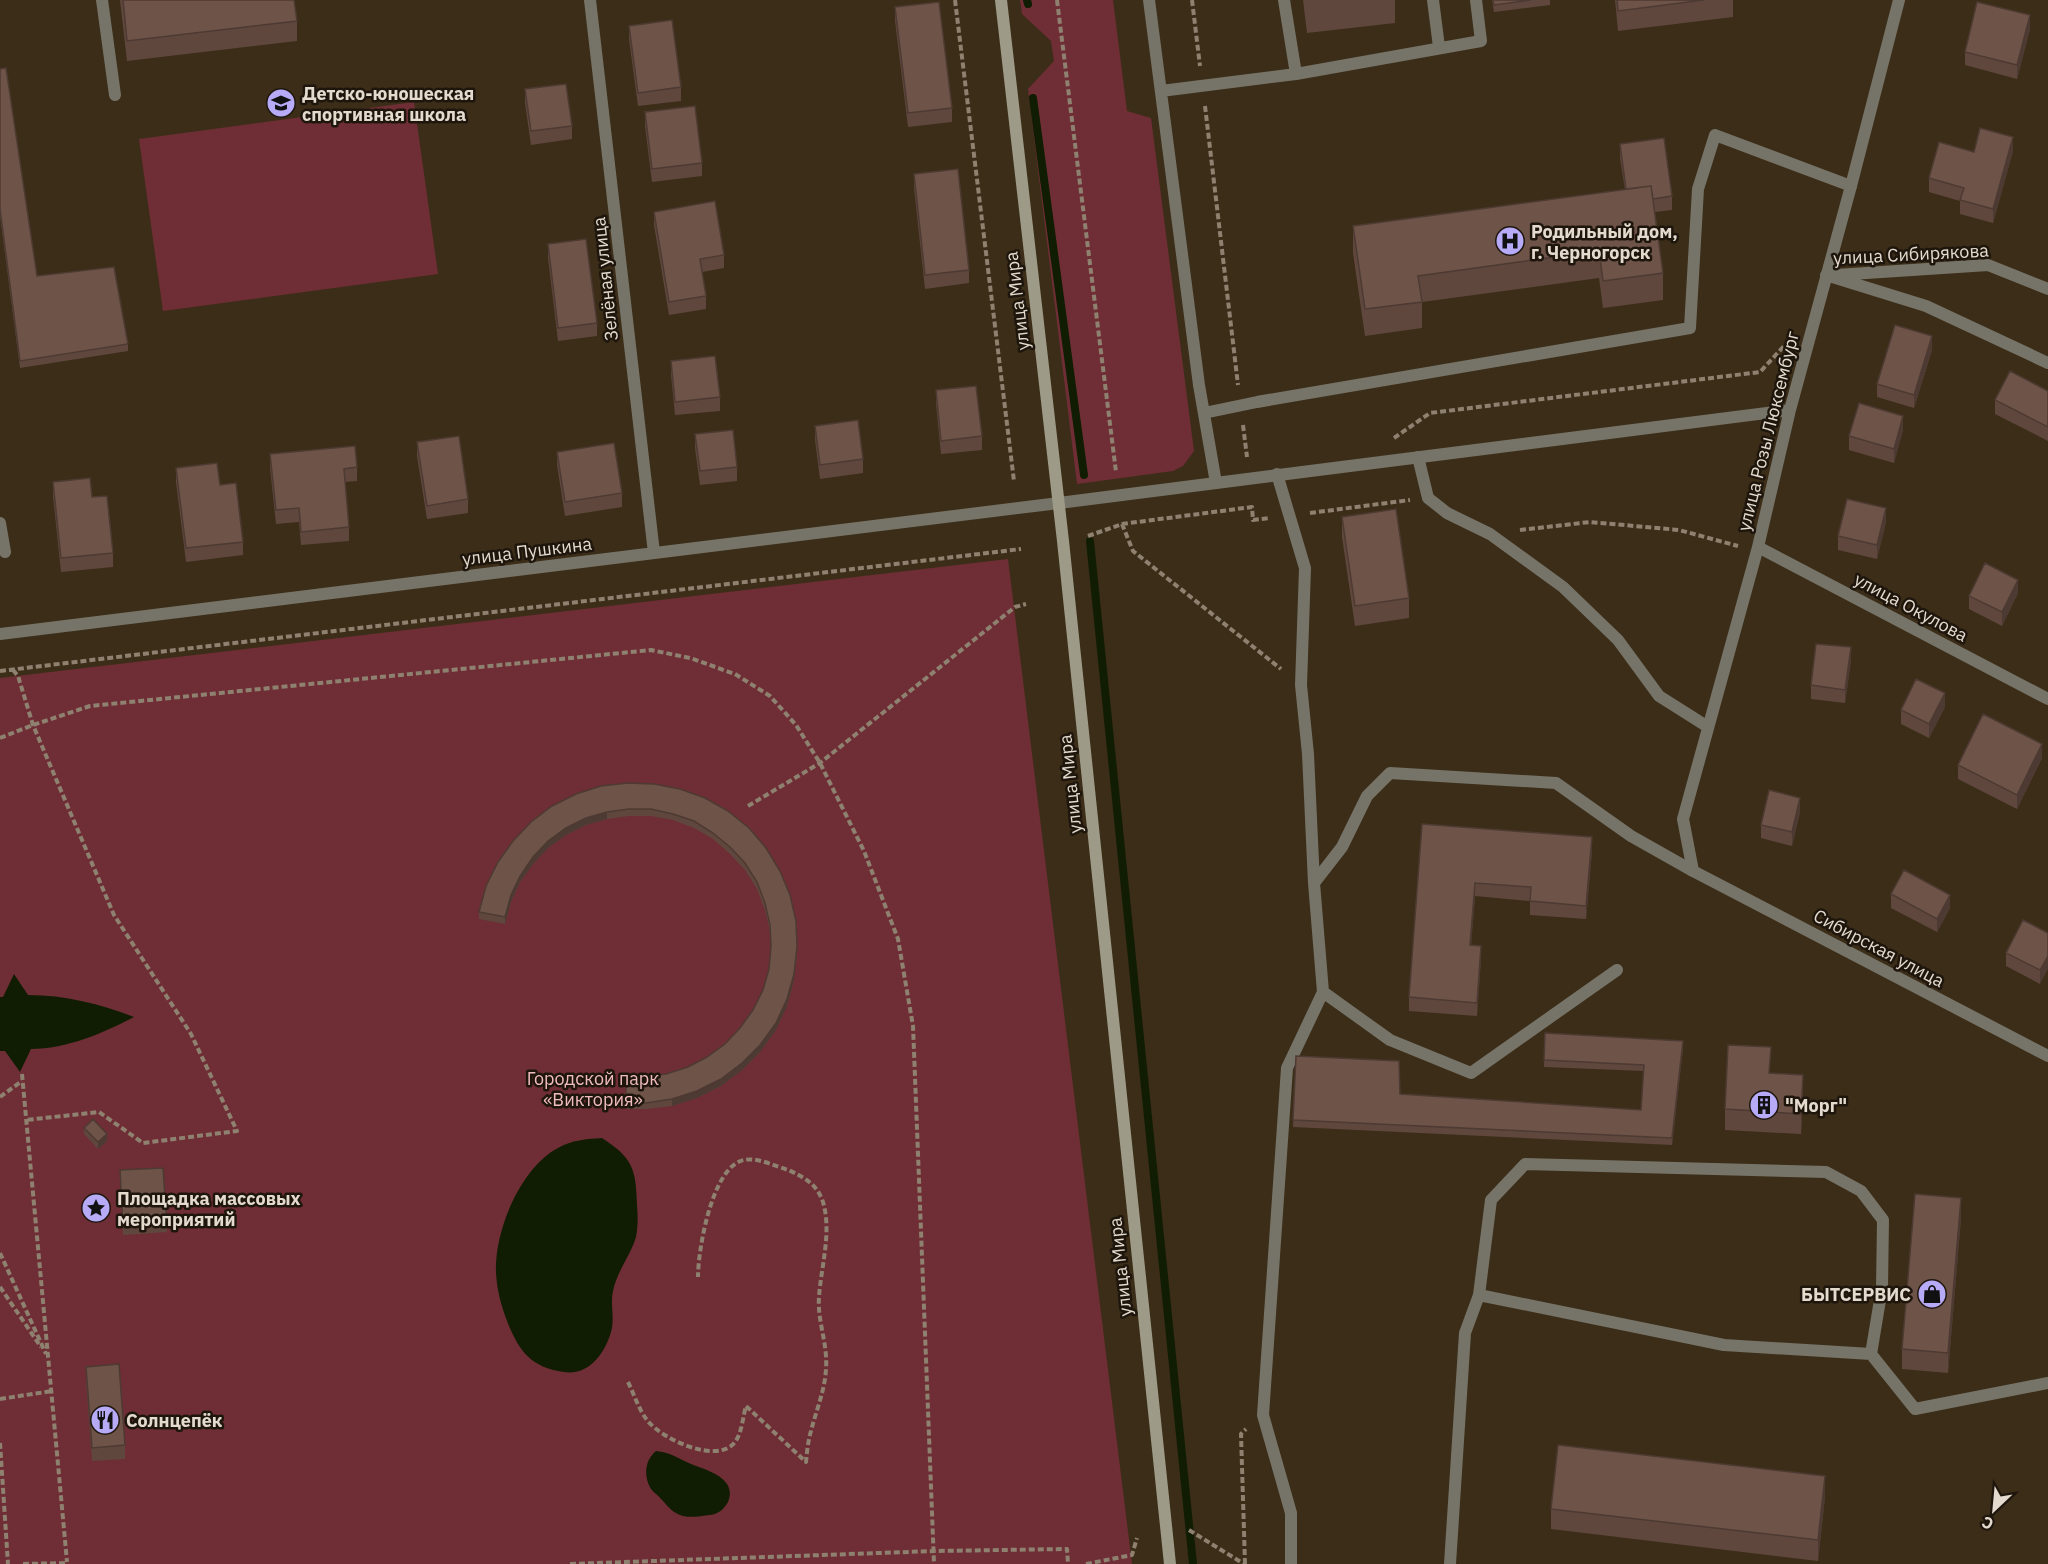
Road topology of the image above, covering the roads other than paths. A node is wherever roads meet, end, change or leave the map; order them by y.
1 (102, 0) edge
2 (590, 0) edge
3 (1001, 0) edge
4 (1149, 0) edge
5 (1284, 0) edge
6 (1433, 0) edge
7 (1476, 0) edge
8 (1899, 0) edge
9 (1439, 47) junction
10 (1296, 74) junction
11 (1161, 91) junction
12 (115, 95) dead end
13 (1851, 186) junction
14 (1826, 275) junction
15 (2048, 289) edge
16 (2048, 363) edge
17 (1790, 410) junction
18 (1204, 413) junction
19 (1418, 457) junction
20 (1277, 474) junction
21 (1216, 483) junction
22 (1059, 503) junction
23 (0, 523) edge
24 (1758, 547) junction
25 (4, 552) dead end
26 (654, 553) junction
27 (0, 634) edge
28 (2048, 699) edge
29 (1708, 727) junction
30 (1693, 871) junction
31 (1314, 883) junction
32 (1617, 970) dead end
33 (1323, 992) junction
34 (2048, 1056) edge
35 (1479, 1295) junction
36 (1870, 1354) junction
37 (2048, 1383) edge
38 (1170, 1564) edge
39 (1291, 1564) edge
40 (1450, 1564) edge

1 - 12 street
2 - 26 street, Зелёная улица
3 - 22 main road, улица Мира
4 - 11 street
5 - 10 street
6 - 9 street
7 - 9 street
8 - 13 street, улица Розы Люксембург
9 - 10 street
10 - 11 street
11 - 18 street
13 - 14 street, улица Розы Люксембург
13 - 18 street
14 - 15 street, улица Сибирякова
14 - 16 street, улица Сибирякова
14 - 17 street, улица Розы Люксембург
17 - 19 street, улица Пушкина
17 - 24 street, улица Розы Люксембург
18 - 21 street
19 - 20 street, улица Пушкина
19 - 29 street
20 - 21 street, улица Пушкина
20 - 31 street
21 - 22 street, улица Пушкина
22 - 26 street, улица Пушкина
22 - 38 main road, улица Мира
23 - 25 street
24 - 28 street, улица Окулова
24 - 29 street, улица Розы Люксембург
26 - 27 street, улица Пушкина
29 - 30 street, улица Розы Люксембург
30 - 31 street, Сибирская улица
30 - 34 street, Сибирская улица
31 - 33 street
32 - 33 street
33 - 39 street
35 - 36 street
35 - 36 street
35 - 40 street
36 - 37 street

